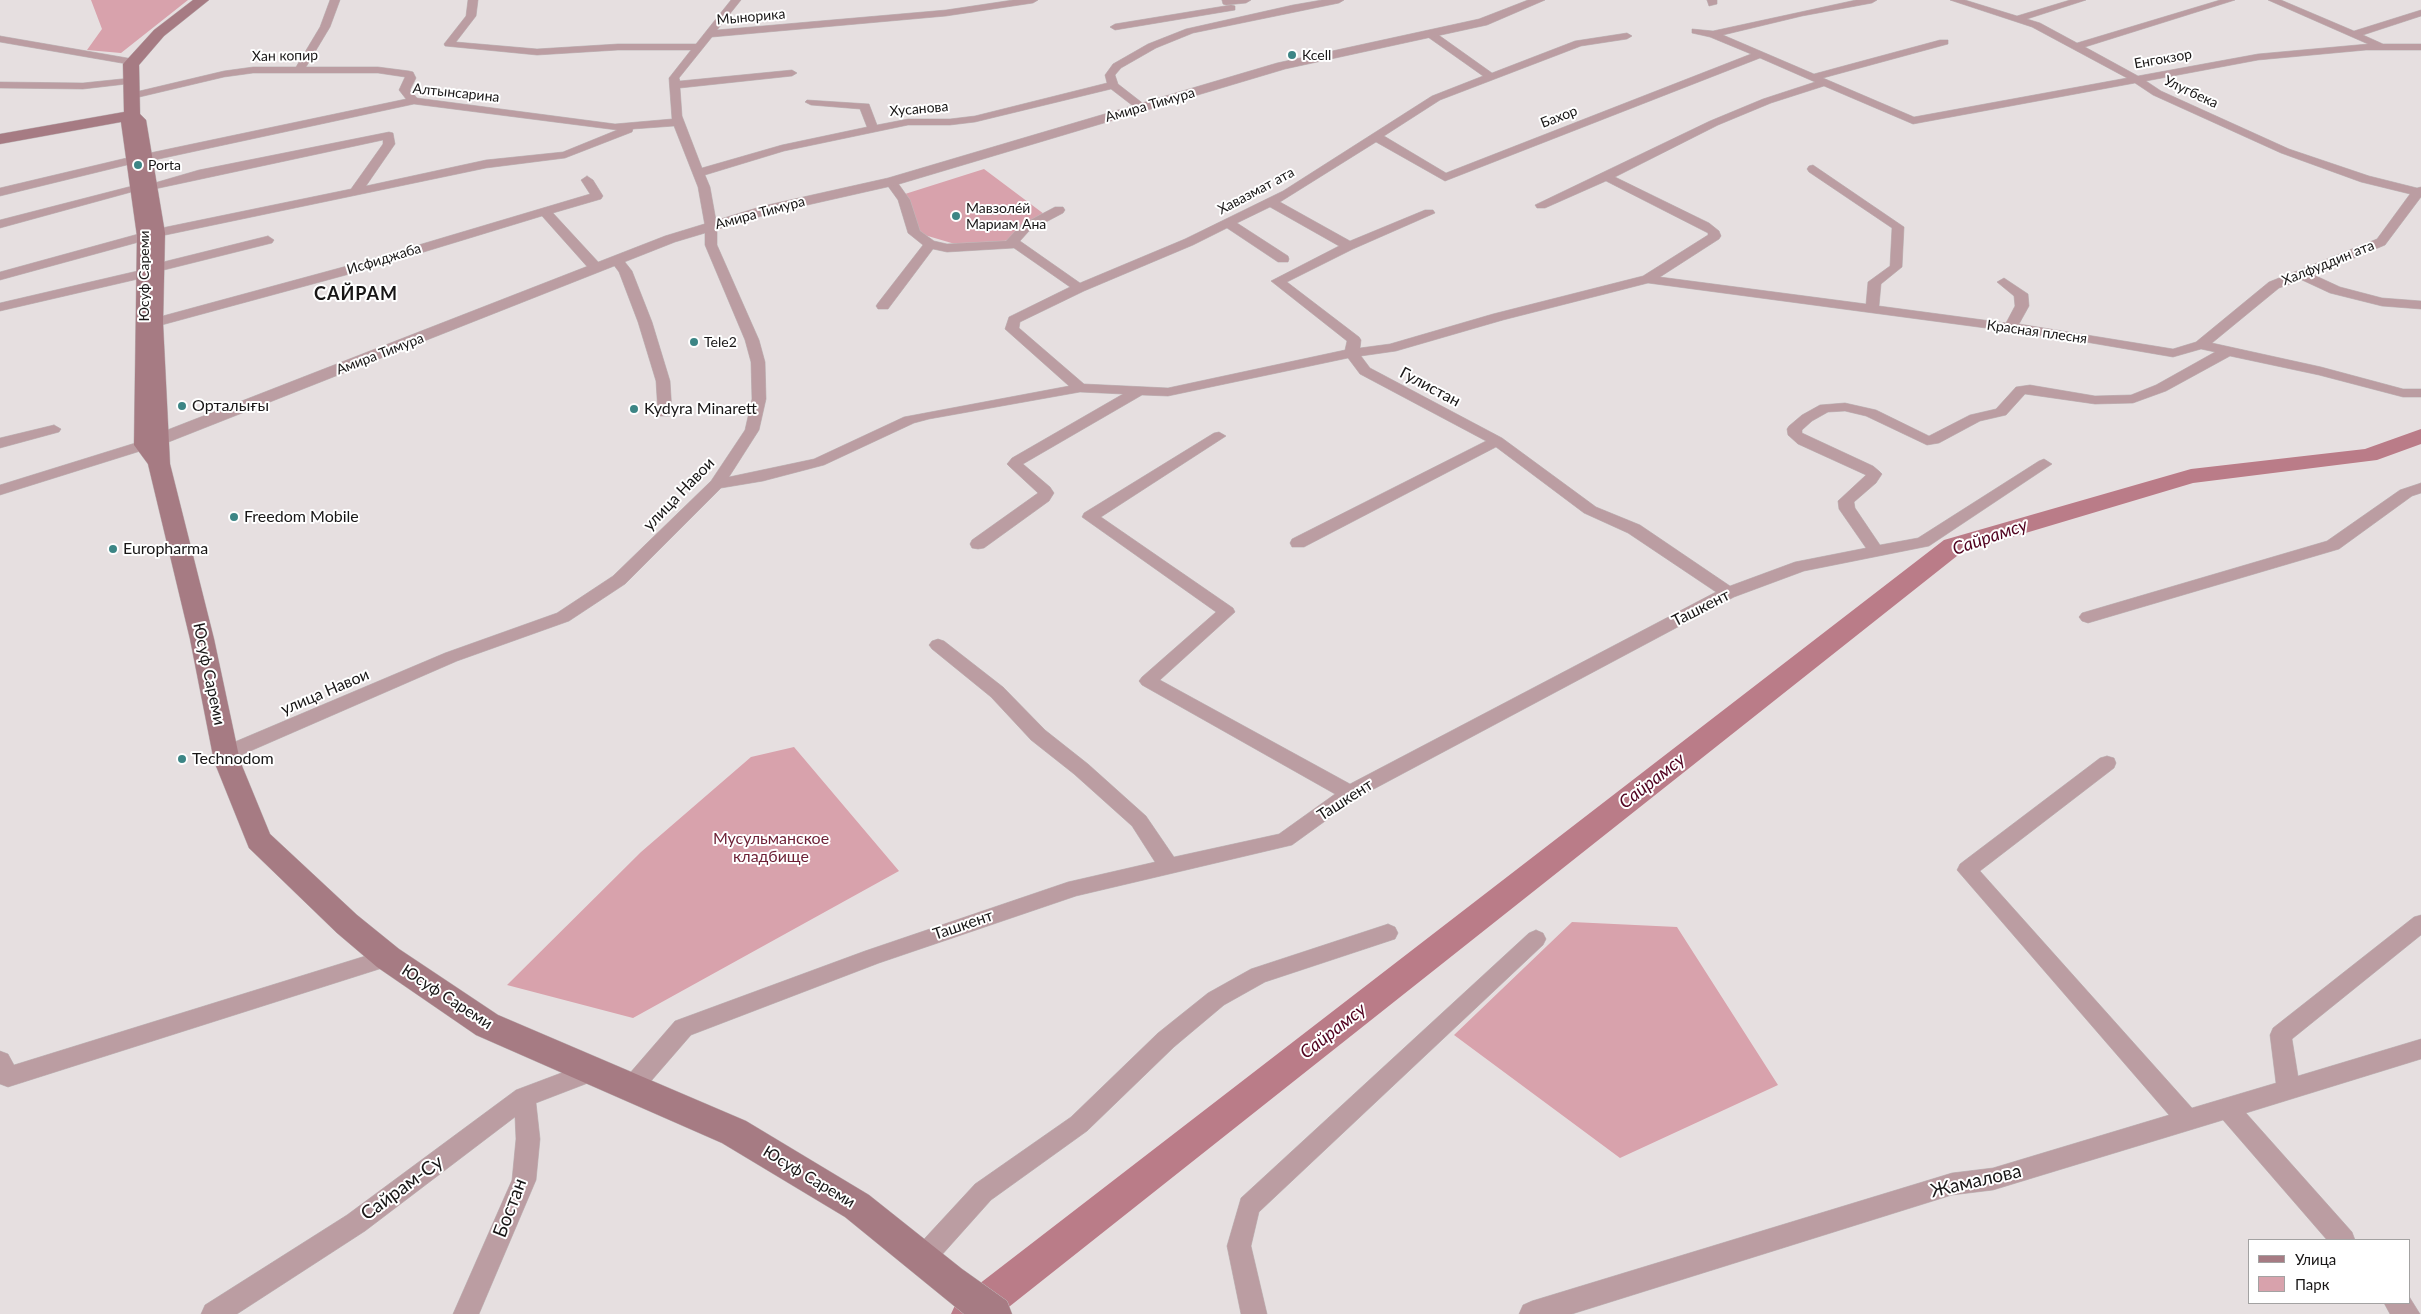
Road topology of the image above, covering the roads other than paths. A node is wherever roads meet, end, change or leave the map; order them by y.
1 (202, 0) edge
2 (335, 0) edge
3 (472, 0) edge
4 (736, 0) edge
5 (1033, 0) edge
6 (1246, 0) edge
7 (1339, 0) edge
8 (1539, 0) edge
9 (1872, 0) edge
10 (1955, 0) edge
11 (2081, 0) edge
12 (2230, 0) edge
13 (2272, 0) edge
14 (1227, 3) edge
15 (2421, 13) edge
16 (1242, 19) junction
17 (2017, 19) junction
18 (1115, 27) dead end
19 (1696, 31) dead end
20 (1429, 33) junction
21 (709, 34) junction
22 (1713, 34) junction
23 (2355, 34) junction
24 (1627, 36) dead end
25 (0, 39) edge
26 (1944, 42) dead end
27 (2076, 46) junction
28 (2421, 46) edge
29 (699, 47) junction
30 (2381, 47) junction
31 (1758, 55) junction
32 (133, 62) junction
33 (299, 70) junction
34 (792, 73) dead end
35 (1491, 77) junction
36 (1811, 78) junction
37 (2135, 79) junction
38 (1823, 83) junction
39 (0, 85) edge
40 (674, 85) junction
41 (1113, 85) junction
42 (131, 98) junction
43 (414, 101) junction
44 (812, 102) dead end
45 (1140, 107) junction
46 (678, 122) junction
47 (638, 126) junction
48 (873, 130) junction
49 (1375, 136) junction
50 (0, 139) edge
51 (140, 159) junction
52 (1813, 169) dead end
53 (698, 173) junction
54 (1606, 177) junction
55 (587, 180) dead end
56 (891, 182) junction
57 (145, 187) junction
58 (0, 192) edge
59 (355, 192) junction
60 (2420, 192) edge
61 (1270, 202) junction
62 (1541, 205) dead end
63 (1059, 210) dead end
64 (544, 211) junction
65 (1429, 213) dead end
66 (1228, 222) junction
67 (0, 224) edge
68 (712, 226) junction
69 (151, 234) junction
70 (268, 240) dead end
71 (930, 244) junction
72 (1010, 244) junction
73 (1349, 246) junction
74 (1283, 259) dead end
75 (616, 260) junction
76 (596, 268) junction
77 (151, 270) junction
78 (2303, 275) junction
79 (0, 276) edge
80 (1648, 279) junction
81 (2004, 282) dead end
82 (1078, 288) junction
83 (2421, 305) edge
84 (883, 306) dead end
85 (0, 307) edge
86 (1872, 309) junction
87 (153, 324) junction
88 (2010, 328) junction
89 (2201, 344) junction
90 (2230, 350) junction
91 (1352, 354) junction
92 (1080, 388) junction
93 (1140, 391) junction
94 (2421, 393) edge
95 (665, 413) dead end
96 (54, 429) dead end
97 (1219, 436) dead end
98 (1497, 441) junction
99 (0, 443) edge
100 (155, 450) junction
101 (2044, 464) dead end
102 (716, 484) junction
103 (2421, 488) edge
104 (0, 490) edge
105 (978, 544) dead end
106 (1298, 544) dead end
107 (1876, 552) junction
108 (1728, 593) junction
109 (2088, 617) dead end
110 (938, 645) dead end
111 (225, 754) junction
112 (2107, 763) dead end
113 (1350, 793) junction
114 (1169, 866) junction
115 (2421, 923) edge
116 (1388, 933) dead end
117 (1536, 939) dead end
118 (388, 958) junction
119 (2421, 1049) edge
120 (0, 1061) edge
121 (593, 1071) junction
122 (632, 1088) junction
123 (2288, 1089) junction
124 (524, 1097) junction
125 (2227, 1108) junction
126 (2188, 1120) junction
127 (2341, 1239) edge
128 (923, 1258) junction
129 (2398, 1304) edge
130 (214, 1314) edge
131 (466, 1314) edge
132 (994, 1314) edge
133 (1254, 1314) edge
134 (1532, 1314) edge
135 (2407, 1314) edge

1 - 32 main road
2 - 33 street
3 - 29 street
4 - 21 street
5 - 21 street, Мынорика
6 - 14 street
7 - 16 street
8 - 20 street, Амира Тимура
9 - 22 street
10 - 17 street, Улугбека
11 - 17 street
12 - 27 street
13 - 23 street
14 - 16 street
14 - 18 street
15 - 23 street
16 - 41 street
17 - 27 street, Улугбека
19 - 22 street
20 - 35 street
20 - 45 street, Амира Тимура
21 - 29 street
22 - 31 street
23 - 30 street
24 - 35 street, Хавазмат ата
25 - 32 street
26 - 36 street
27 - 37 street, Улугбека
28 - 30 street, Енгокзор
29 - 40 street
30 - 37 street, Енгокзор
31 - 36 street
31 - 49 street, Бахор
32 - 42 main road, Юсуф Сареми
33 - 42 street, Хан копир
33 - 43 street, Хан копир
34 - 40 street
35 - 49 street, Хавазмат ата
36 - 38 street
37 - 38 street, Енгокзор
37 - 60 street, Улугбека
38 - 54 street
39 - 42 street, Хан копир
40 - 46 street, улица Навои
41 - 45 street
41 - 48 street, Хусанова
42 - 50 main road
42 - 51 main road, Юсуф Сареми
43 - 47 street, Алтынсарина
43 - 51 street, Алтынсарина
44 - 48 street
45 - 56 street, Амира Тимура
46 - 47 street, Алтынсарина
46 - 53 street, улица Навои
47 - 59 street
48 - 53 street, Хусанова
49 - 61 street, Хавазмат ата
51 - 57 main road, Юсуф Сареми
51 - 58 street, Алтынсарина
52 - 86 street
53 - 68 street, улица Навои
54 - 62 street
54 - 80 street
55 - 64 street, Исфиджаба
56 - 68 street, Амира Тимура
56 - 71 street
57 - 59 street
57 - 67 street
57 - 69 main road, Юсуф Сареми
59 - 69 street
60 - 78 street, Халфуддин ата
61 - 66 street, Хавазмат ата
61 - 73 street
63 - 72 street
64 - 76 street
64 - 87 street, Исфиджаба
65 - 73 street, Гулистан
66 - 74 street
66 - 82 street, Хавазмат ата
68 - 75 street, Амира Тимура
68 - 102 street, улица Навои
69 - 77 main road, Юсуф Сареми
69 - 79 street
70 - 77 street
71 - 72 street
71 - 84 street
72 - 82 street
73 - 91 street, Гулистан
75 - 76 street, Амира Тимура
75 - 95 street
76 - 100 street, Амира Тимура
77 - 85 street
77 - 87 main road, Юсуф Сареми
77 - 100 main road, Юсуф Сареми
78 - 83 street
78 - 89 street, Халфуддин ата
80 - 86 street, Красная плесня
80 - 91 street
81 - 88 street
82 - 92 street, Хавазмат ата
86 - 88 street, Красная плесня
87 - 100 main road, Юсуф Сареми
88 - 89 street, Красная плесня
89 - 90 street, Красная плесня
90 - 94 street, Красная плесня
90 - 107 street
91 - 93 street
91 - 98 street, Гулистан
92 - 93 street
92 - 102 street
93 - 105 street
96 - 99 street
97 - 113 street
98 - 106 street
98 - 108 street, Гулистан
100 - 104 street, Амира Тимура
100 - 111 main road, Юсуф Сареми
101 - 107 street, Ташкент
102 - 111 street, улица Навои
103 - 109 street
107 - 108 street, Ташкент
108 - 113 street, Ташкент
110 - 114 street
111 - 118 main road, Юсуф Сареми
112 - 126 street
113 - 114 street, Ташкент
114 - 122 street, Ташкент
115 - 123 street
116 - 128 street
117 - 133 street
118 - 120 street
118 - 121 main road, Юсуф Сареми
119 - 123 street, Жамалова
121 - 122 main road, Юсуф Сареми
121 - 124 street, Сайрам-Су
122 - 128 main road, Юсуф Сареми
123 - 125 street, Жамалова
124 - 130 street, Сайрам-Су
124 - 131 street, Бостан
125 - 126 street, Жамалова
125 - 127 street
126 - 134 street, Жамалова
128 - 132 main road, Юсуф Сареми
129 - 135 street

